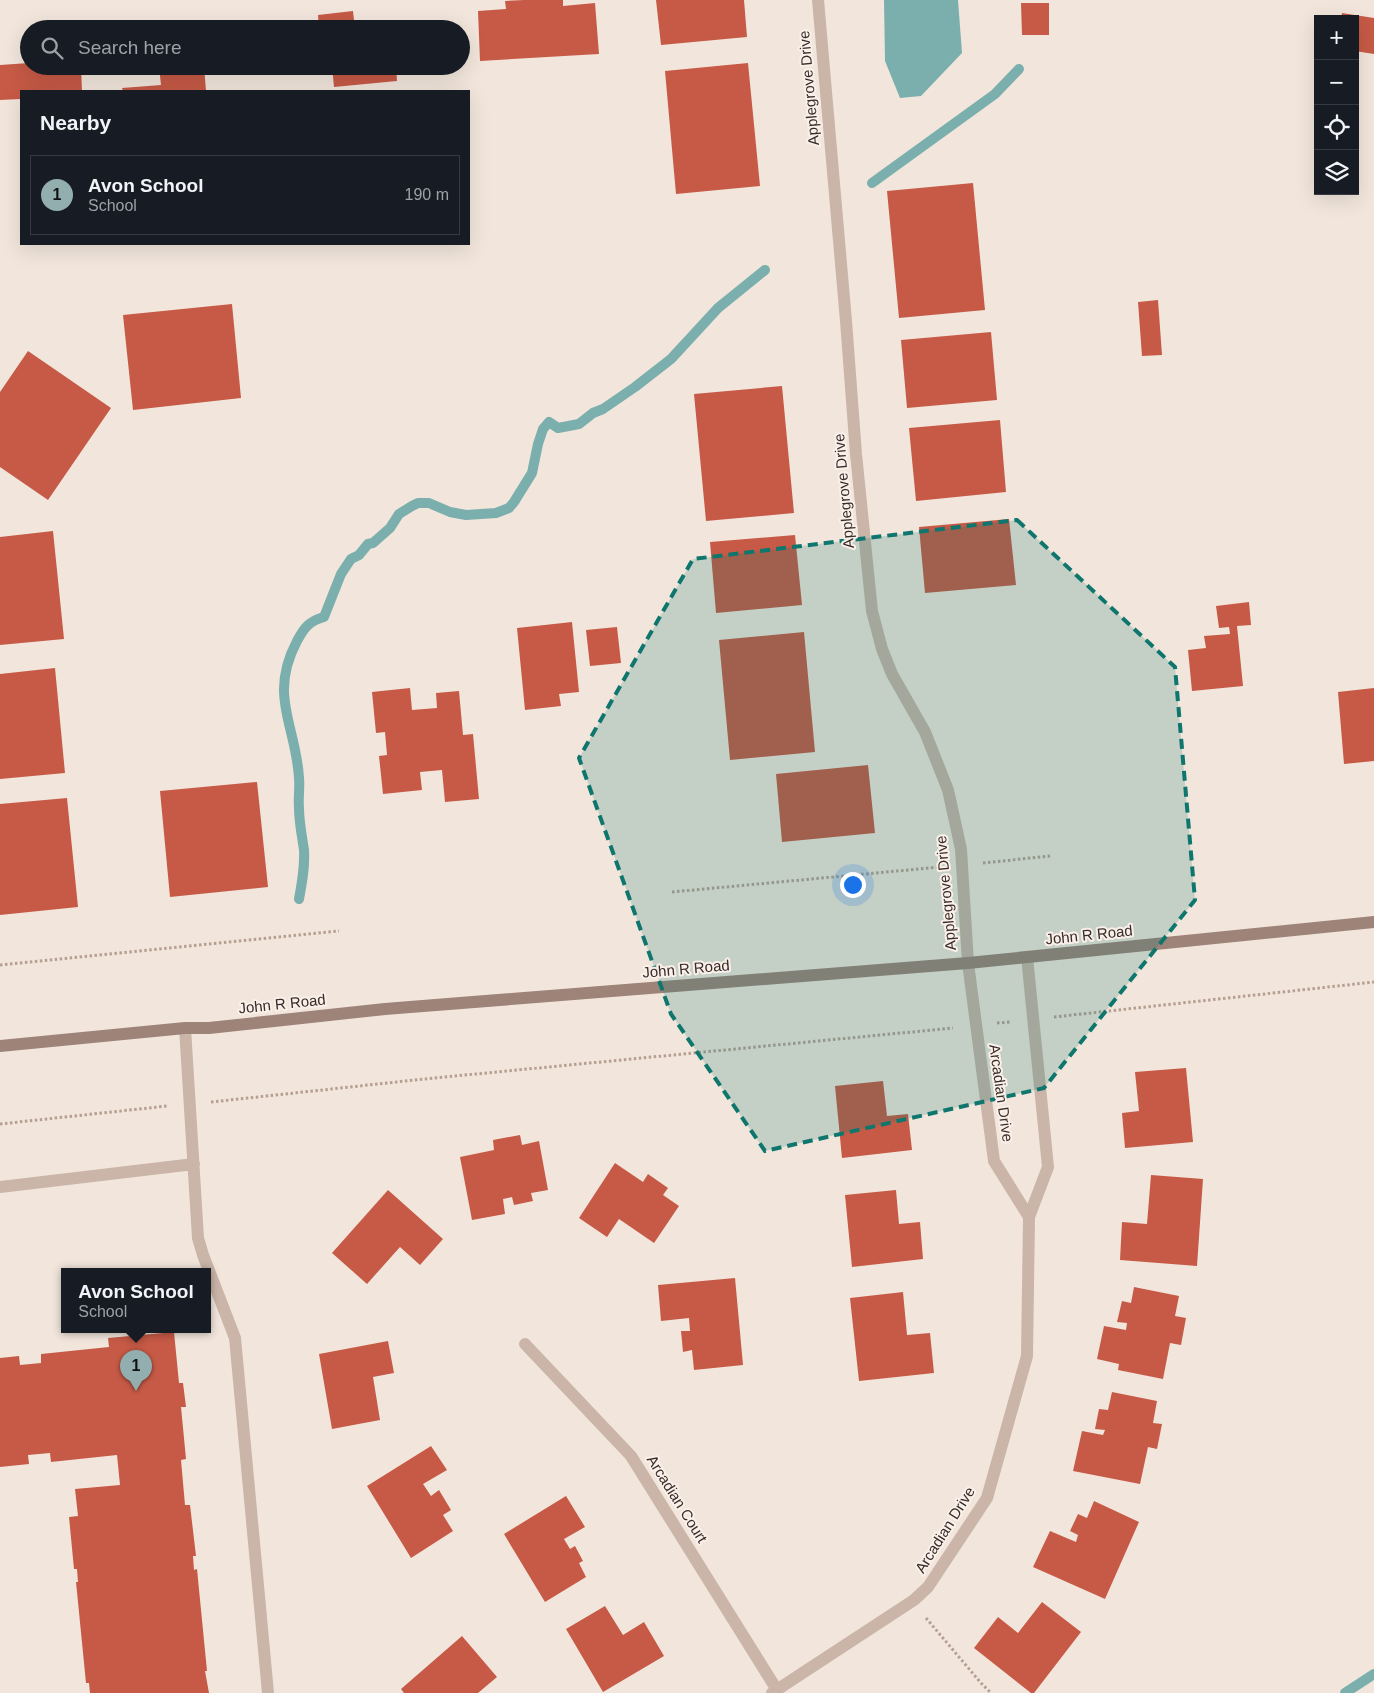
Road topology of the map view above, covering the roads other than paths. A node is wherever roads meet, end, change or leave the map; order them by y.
1 (818, 0) edge
2 (1374, 922) edge
3 (1028, 957) junction
4 (968, 963) junction
5 (185, 1028) junction
6 (0, 1046) edge
7 (194, 1164) junction
8 (0, 1187) edge
9 (1029, 1217) junction
10 (208, 1268) edge
11 (211, 1276) edge
12 (525, 1344) dead end
13 (774, 1692) edge
14 (268, 1693) edge

1 - 4 street, Applegrove Drive
2 - 3 main road, John R Road
3 - 4 main road, John R Road
3 - 9 street, Arcadian Drive
4 - 5 main road, John R Road
4 - 9 street, Arcadian Drive
5 - 6 main road, John R Road
5 - 7 street
7 - 8 street
7 - 10 street
9 - 13 street, Arcadian Drive
11 - 14 street
12 - 13 street, Arcadian Court

